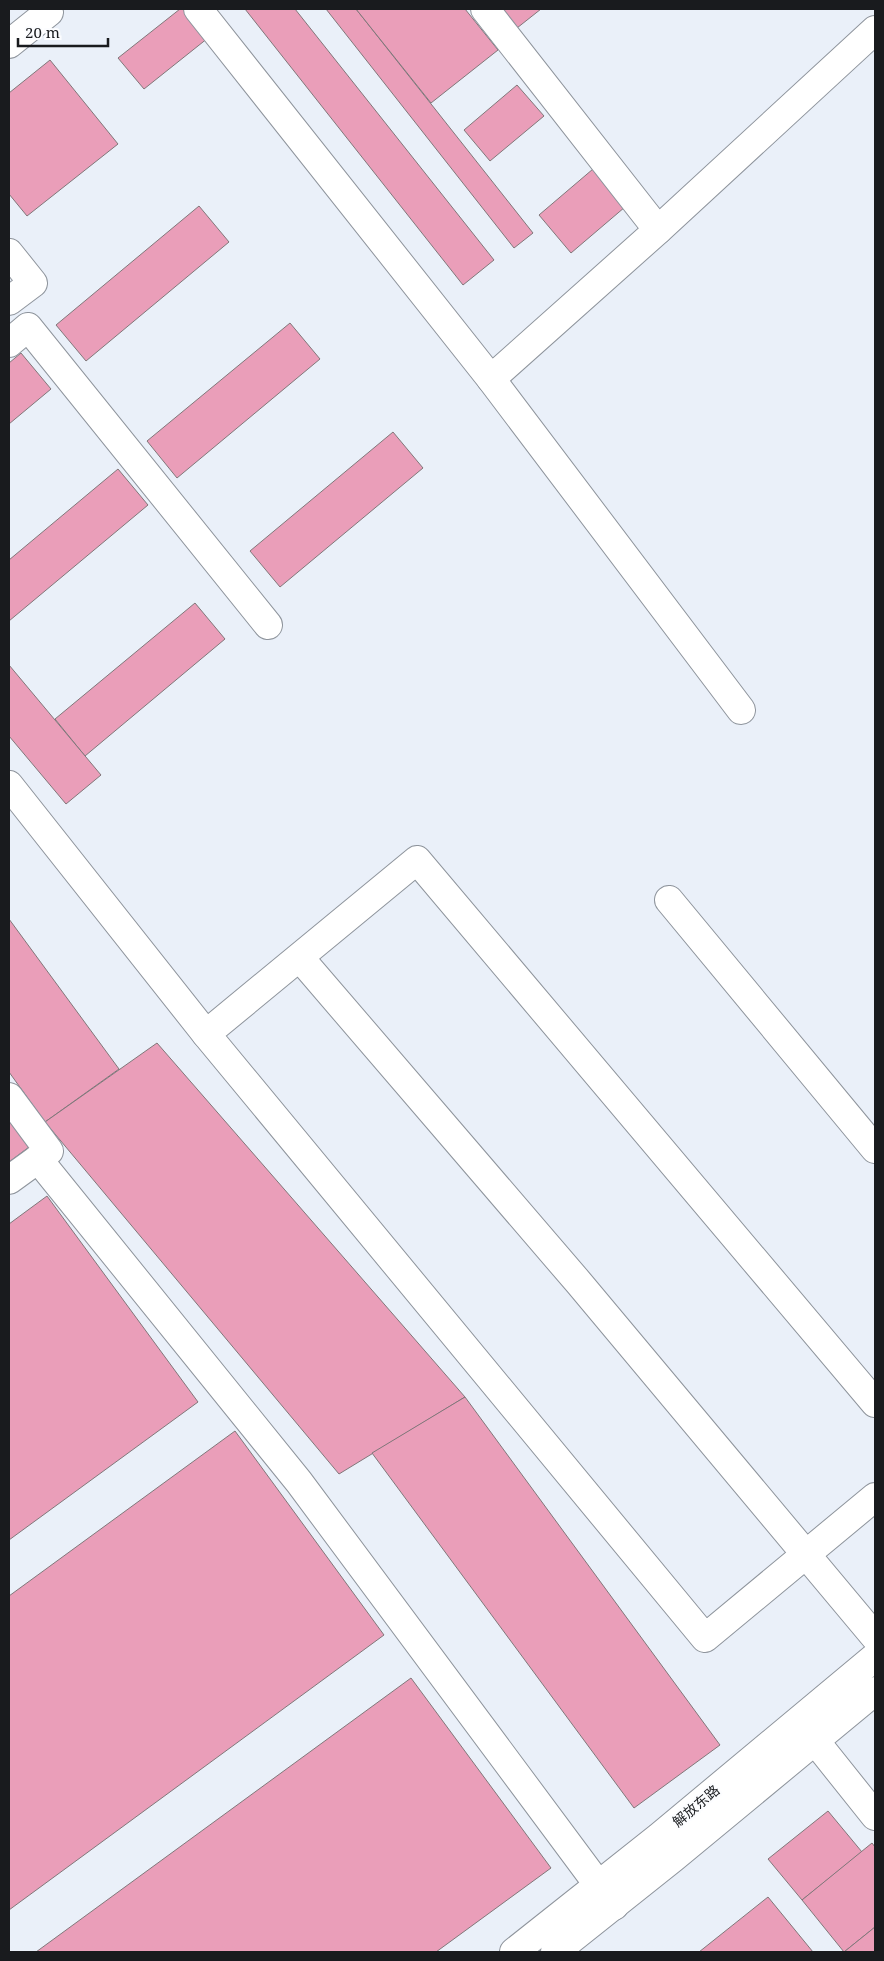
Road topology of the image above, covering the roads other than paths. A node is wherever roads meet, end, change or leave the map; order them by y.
1 (46, 9) edge
2 (198, 9) edge
3 (485, 9) edge
4 (875, 30) edge
5 (9, 44) edge
6 (658, 230) junction
7 (9, 253) edge
8 (9, 301) edge
9 (9, 343) edge
10 (492, 379) junction
11 (268, 625) dead end
12 (741, 710) dead end
13 (9, 785) edge
14 (669, 900) dead end
15 (300, 958) junction
16 (206, 1034) junction
17 (9, 1097) edge
18 (875, 1149) edge
19 (38, 1159) junction
20 (9, 1180) edge
21 (875, 1403) edge
22 (875, 1497) edge
23 (807, 1554) junction
24 (875, 1637) edge
25 (875, 1657) edge
26 (875, 1691) edge
27 (807, 1731) junction
28 (875, 1816) edge
29 (606, 1895) junction
30 (514, 1952) edge
31 (555, 1952) edge

1 - 5 street
2 - 10 street
3 - 6 street
4 - 6 street
6 - 10 street
7 - 8 street
9 - 11 street
10 - 12 street
13 - 16 street
14 - 18 street
15 - 16 street
15 - 21 street
15 - 23 street
16 - 23 street
17 - 19 street
19 - 20 street
19 - 29 street
22 - 23 street
23 - 24 street
25 - 27 street, 解放东路
26 - 27 street, 解放东路
27 - 28 street
27 - 29 street, 解放东路
29 - 30 street, 解放东路
29 - 31 street, 解放东路

